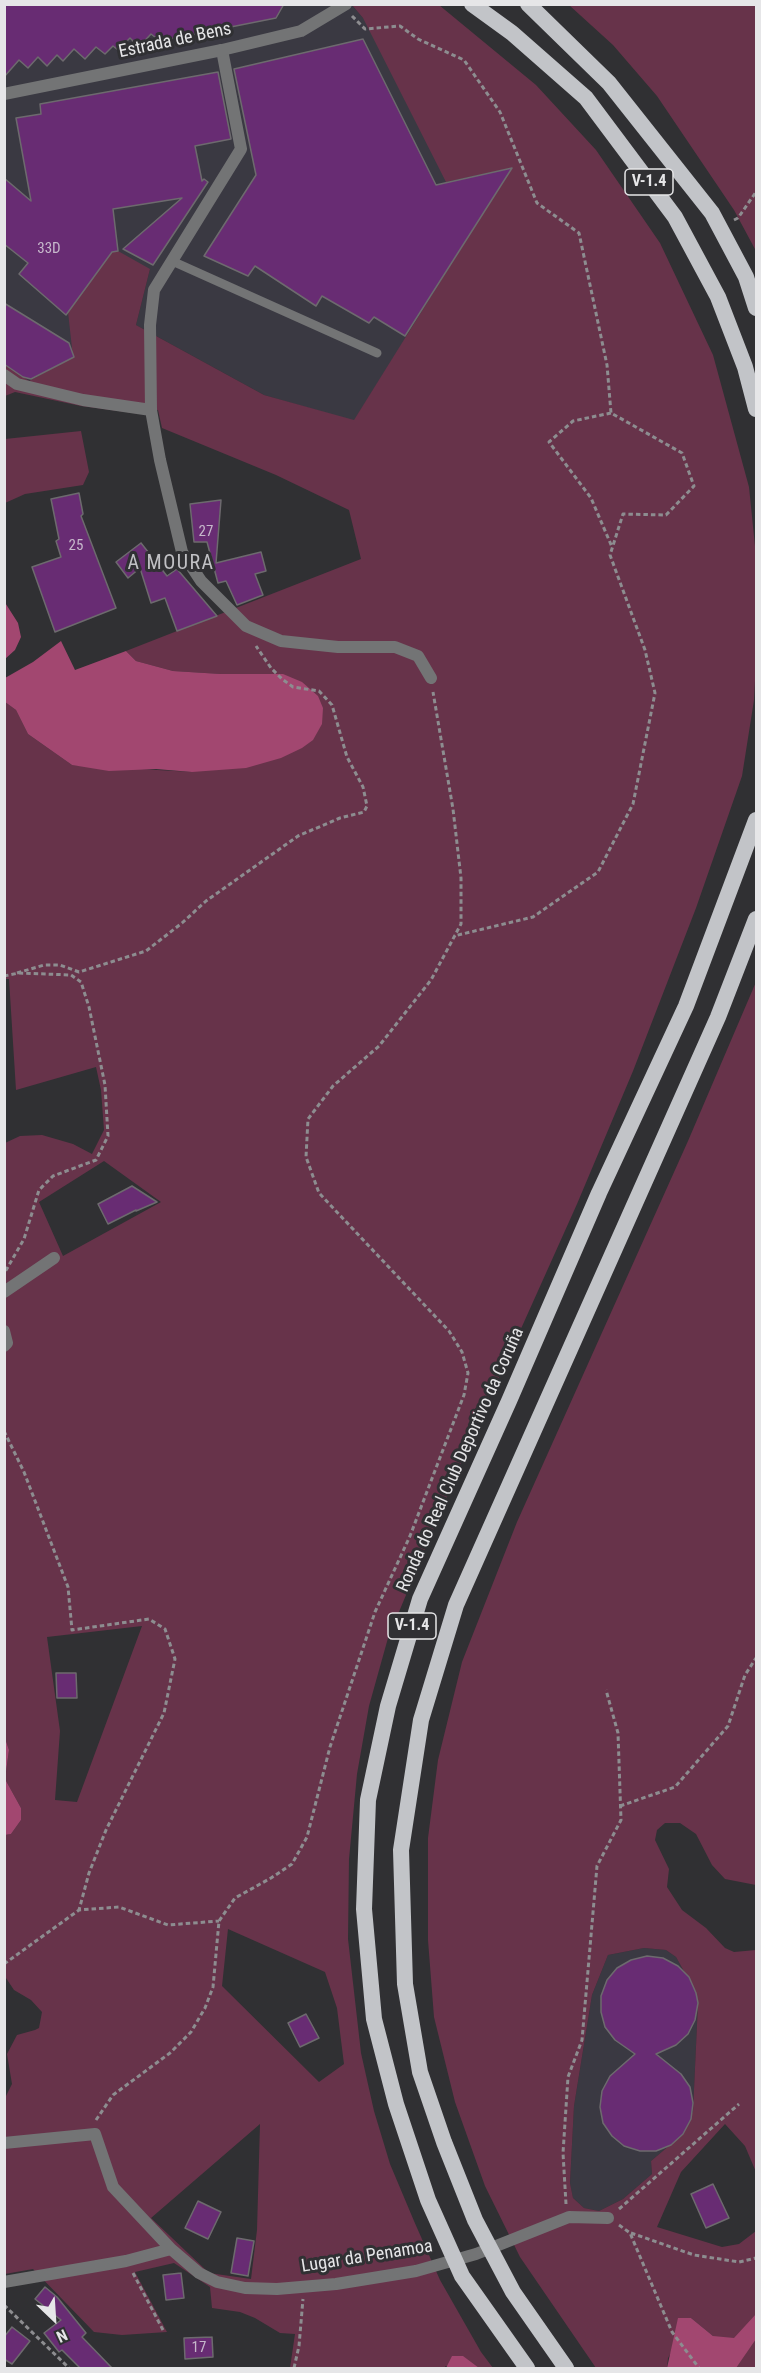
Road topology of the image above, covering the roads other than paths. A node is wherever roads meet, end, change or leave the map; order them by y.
1 (472, 4) edge
2 (528, 4) edge
3 (344, 6) edge
4 (222, 50) junction
5 (4, 94) edge
6 (172, 261) junction
7 (756, 308) edge
8 (377, 353) dead end
9 (4, 375) edge
10 (756, 409) edge
11 (151, 410) junction
12 (431, 678) road end
13 (756, 820) edge
14 (756, 919) edge
15 (54, 1257) dead end
16 (4, 1292) edge
17 (4, 1331) edge
18 (4, 1346) edge
19 (4, 2143) edge
20 (608, 2218) road end
21 (171, 2249) junction
22 (4, 2282) edge
23 (527, 2368) edge
24 (566, 2368) edge

1 - 10 highway, V-1.4
2 - 7 highway, V-1.4
3 - 4 street, Estrada de Bens
4 - 5 street, Estrada de Bens
4 - 6 street
6 - 8 lane
6 - 11 street
9 - 11 street
11 - 12 street
13 - 23 highway, Ronda do Real Club Deportivo da Coruña / V-1.4
14 - 24 highway, V-1.4
15 - 16 street
17 - 18 street
19 - 21 street, Lugar da Penamoa
20 - 21 street, Lugar da Penamoa
21 - 22 street

